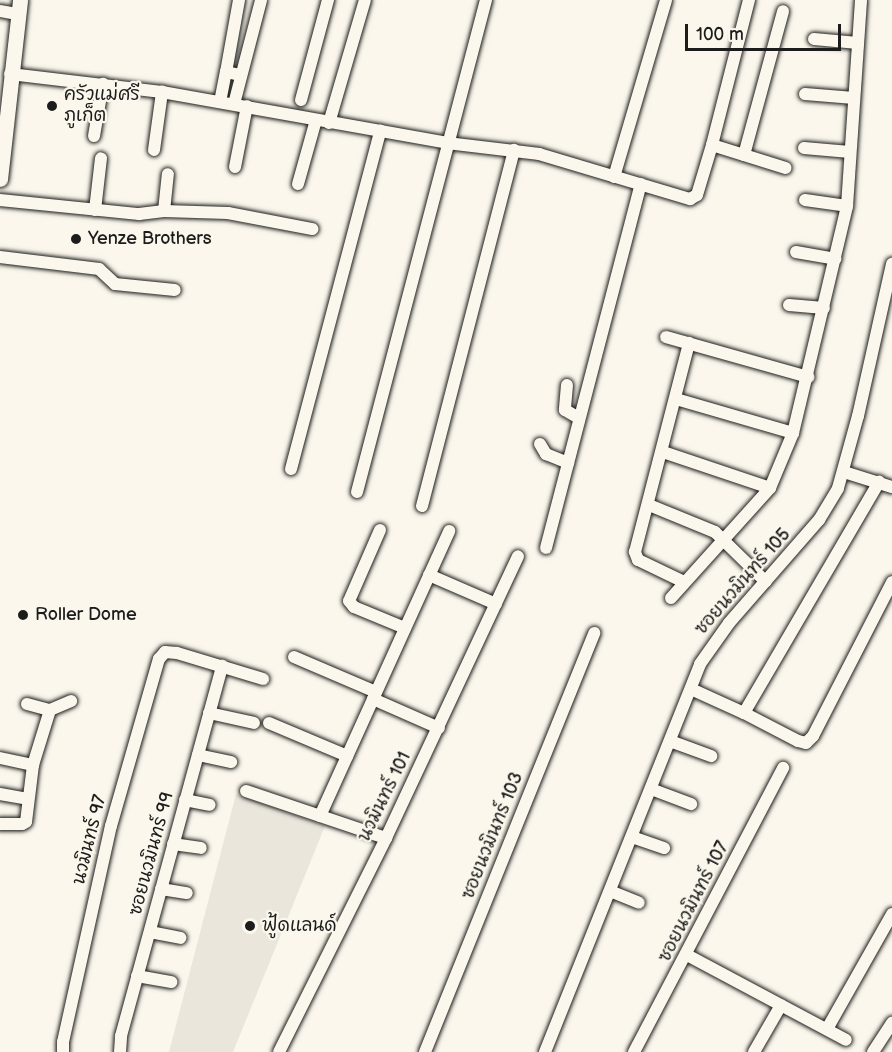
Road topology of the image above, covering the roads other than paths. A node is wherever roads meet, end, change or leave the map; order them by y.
1 (239, 0) edge
2 (261, 0) edge
3 (328, 0) edge
4 (366, 0) edge
5 (486, 0) edge
6 (666, 0) edge
7 (749, 0) edge
8 (861, 0) edge
9 (19, 7) edge
10 (0, 11) edge
11 (783, 11) dead end
12 (235, 23) junction
13 (253, 27) junction
14 (814, 39) dead end
15 (858, 43) junction
16 (226, 72) junction
17 (10, 74) junction
18 (240, 75) junction
19 (103, 84) junction
20 (162, 92) junction
21 (806, 94) dead end
22 (854, 98) junction
23 (301, 100) dead end
24 (220, 102) junction
25 (234, 104) junction
26 (247, 106) junction
27 (4, 108) edge
28 (316, 120) junction
29 (329, 123) junction
30 (380, 131) junction
31 (94, 136) dead end
32 (447, 142) junction
33 (712, 145) junction
34 (804, 148) dead end
35 (154, 150) dead end
36 (514, 150) junction
37 (850, 152) junction
38 (744, 155) junction
39 (101, 158) dead end
40 (235, 167) dead end
41 (786, 168) dead end
42 (168, 174) dead end
43 (614, 177) junction
44 (0, 178) edge
45 (298, 184) dead end
46 (641, 184) junction
47 (0, 200) edge
48 (805, 200) dead end
49 (847, 206) junction
50 (95, 210) junction
51 (164, 211) junction
52 (312, 229) dead end
53 (796, 252) dead end
54 (0, 257) edge
55 (835, 259) junction
56 (892, 264) edge
57 (175, 290) dead end
58 (789, 305) dead end
59 (824, 308) junction
60 (879, 325) junction
61 (892, 329) edge
62 (666, 337) dead end
63 (689, 343) junction
64 (808, 377) junction
65 (567, 385) dead end
66 (676, 399) junction
67 (579, 418) junction
68 (793, 434) junction
69 (540, 444) dead end
70 (663, 452) junction
71 (568, 464) junction
72 (291, 468) dead end
73 (844, 472) junction
74 (879, 482) junction
75 (892, 487) edge
76 (770, 488) junction
77 (357, 492) dead end
78 (649, 504) junction
79 (422, 506) dead end
80 (380, 530) dead end
81 (449, 531) dead end
82 (723, 538) junction
83 (546, 548) dead end
84 (518, 556) dead end
85 (429, 575) junction
86 (684, 582) junction
87 (766, 582) junction
88 (892, 582) edge
89 (671, 598) dead end
90 (496, 604) junction
91 (405, 628) junction
92 (594, 633) dead end
93 (294, 657) dead end
94 (222, 666) junction
95 (263, 679) dead end
96 (691, 689) junction
97 (374, 696) junction
98 (71, 701) dead end
99 (27, 704) dead end
100 (50, 710) junction
101 (209, 712) junction
102 (744, 713) junction
103 (254, 723) dead end
104 (269, 723) dead end
105 (439, 728) junction
106 (670, 741) junction
107 (198, 755) junction
108 (347, 756) junction
109 (711, 756) dead end
110 (0, 758) edge
111 (231, 762) dead end
112 (33, 765) junction
113 (783, 768) dead end
114 (651, 789) junction
115 (246, 791) dead end
116 (0, 794) edge
117 (28, 799) junction
118 (185, 800) junction
119 (691, 804) dead end
120 (210, 805) dead end
121 (320, 816) junction
122 (0, 824) edge
123 (632, 837) junction
124 (386, 838) junction
125 (173, 844) junction
126 (201, 848) dead end
127 (664, 848) dead end
128 (161, 889) junction
129 (610, 891) junction
130 (186, 893) dead end
131 (639, 903) dead end
132 (892, 914) edge
133 (150, 932) junction
134 (180, 938) dead end
135 (687, 955) junction
136 (138, 976) junction
137 (171, 981) dead end
138 (780, 1005) junction
139 (827, 1029) junction
140 (890, 1030) edge
141 (846, 1040) dead end
142 (63, 1052) edge
143 (120, 1052) edge
144 (279, 1052) edge
145 (425, 1052) edge
146 (545, 1052) edge
147 (634, 1052) edge
148 (754, 1052) edge
149 (873, 1052) edge

1 - 12 street
2 - 13 street
3 - 23 street
4 - 29 street
5 - 32 street
6 - 43 street
7 - 33 street
8 - 15 street
9 - 10 street
9 - 17 street
11 - 38 street
12 - 13 street
12 - 16 street
13 - 18 street
14 - 15 street
15 - 22 street
16 - 18 street
16 - 24 street
17 - 19 street
17 - 27 street
18 - 25 street
19 - 20 street
19 - 31 street
20 - 24 street
20 - 35 street
21 - 22 street
22 - 37 street
24 - 25 street
25 - 26 street
26 - 28 street
26 - 40 street
27 - 44 street
28 - 29 street
28 - 45 street
29 - 30 street
30 - 32 street
30 - 72 street
32 - 36 street
32 - 77 street
33 - 38 street
33 - 46 street
34 - 37 street
36 - 43 street
36 - 79 street
37 - 49 street
38 - 41 street
39 - 50 street
42 - 51 street
43 - 46 street
46 - 67 street
47 - 50 street
48 - 49 street
49 - 55 street
50 - 51 street
51 - 52 street
53 - 55 street
54 - 57 street
55 - 59 street
56 - 60 street, ซอยนวมินทร์ 105
58 - 59 street
59 - 64 street
60 - 61 street
60 - 73 street, ซอยนวมินทร์ 105
62 - 63 street
63 - 64 street
63 - 66 street
64 - 68 street
65 - 67 street
66 - 68 street
66 - 70 street
67 - 71 street
68 - 76 street
69 - 71 street
70 - 76 street
70 - 78 street
71 - 83 street
73 - 74 street
73 - 87 street, ซอยนวมินทร์ 105
74 - 75 street
74 - 102 street
76 - 82 street
78 - 82 street
78 - 86 street
80 - 91 street
81 - 85 street
82 - 86 street
82 - 87 street
84 - 90 street, นวมินทร์ 101
85 - 90 street
85 - 91 street
86 - 89 street
87 - 96 street, ซอยนวมินทร์ 105
88 - 102 street
90 - 105 street, นวมินทร์ 101
91 - 97 street
92 - 145 street, ซอยนวมินทร์ 103
93 - 97 street
94 - 95 street
94 - 101 street, ซอยนวมินทร์ 99
94 - 142 street, นวมินทร์ 97
96 - 102 street
96 - 106 street, ซอยนวมินทร์ 105
97 - 105 street
97 - 108 street
98 - 100 street
99 - 100 street
100 - 112 street
101 - 103 street
101 - 107 street, ซอยนวมินทร์ 99
104 - 108 street
105 - 124 street, นวมินทร์ 101
106 - 109 street
106 - 114 street, ซอยนวมินทร์ 105
107 - 111 street
107 - 118 street, ซอยนวมินทร์ 99
108 - 121 street
110 - 112 street
112 - 117 street
113 - 135 street, ซอยนวมินทร์ 107
114 - 119 street
114 - 123 street, ซอยนวมินทร์ 105
115 - 121 street
116 - 117 street
117 - 122 street
118 - 120 street
118 - 125 street, ซอยนวมินทร์ 99
121 - 124 street
123 - 127 street
123 - 129 street, ซอยนวมินทร์ 105
124 - 144 street, นวมินทร์ 101
125 - 126 street
125 - 128 street, ซอยนวมินทร์ 99
128 - 130 street
128 - 133 street, ซอยนวมินทร์ 99
129 - 131 street
129 - 146 street, ซอยนวมินทร์ 105
132 - 139 street
133 - 134 street
133 - 136 street, ซอยนวมินทร์ 99
135 - 138 street
135 - 147 street, ซอยนวมินทร์ 107
136 - 137 street
136 - 143 street, ซอยนวมินทร์ 99
138 - 139 street
138 - 148 street
139 - 141 street
140 - 149 street

